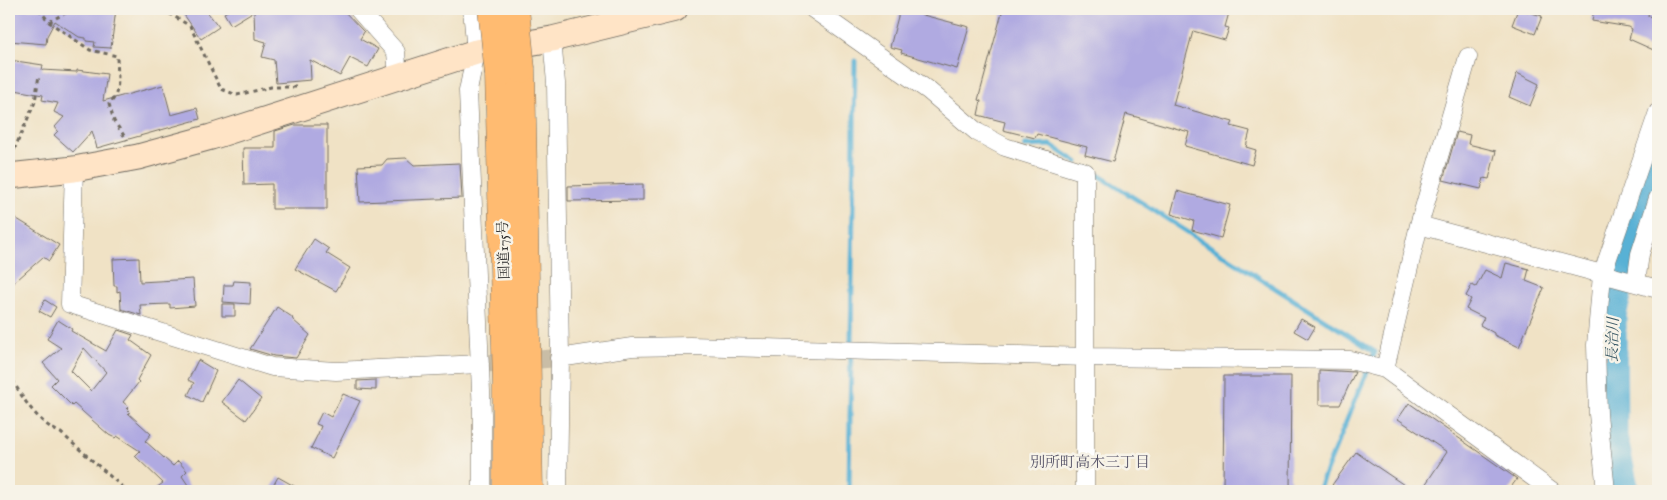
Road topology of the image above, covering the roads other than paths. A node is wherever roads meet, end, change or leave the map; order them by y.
1 (358, 9) edge
2 (472, 9) edge
3 (492, 9) edge
4 (515, 9) edge
5 (675, 9) edge
6 (813, 9) edge
7 (552, 39) junction
8 (476, 52) junction
9 (1468, 57) dead end
10 (510, 72) junction
11 (398, 77) junction
12 (1658, 112) edge
13 (74, 169) junction
14 (10, 176) edge
15 (1658, 198) edge
16 (1419, 224) junction
17 (1602, 275) junction
18 (1636, 283) junction
19 (1658, 289) edge
20 (1086, 357) junction
21 (559, 358) junction
22 (480, 364) junction
23 (1385, 369) junction
24 (482, 491) edge
25 (507, 491) edge
26 (529, 491) edge
27 (558, 491) edge
28 (1085, 491) edge
29 (1552, 491) edge
30 (1606, 491) edge

1 - 11 street
2 - 8 street
3 - 10 highway, 国道175号, bridge
4 - 10 highway, 国道175号, bridge
5 - 7 street
6 - 20 street
7 - 8 street
7 - 21 street
8 - 11 street
8 - 22 street
9 - 16 street
10 - 25 highway, 国道175号
10 - 26 highway, 国道175号
11 - 13 street
12 - 17 street
13 - 14 street
13 - 22 street
15 - 18 street
16 - 17 street
16 - 23 street
17 - 18 street
17 - 30 street
18 - 19 street
20 - 21 street
20 - 23 street
20 - 28 street
21 - 27 street
22 - 24 street
23 - 29 street

